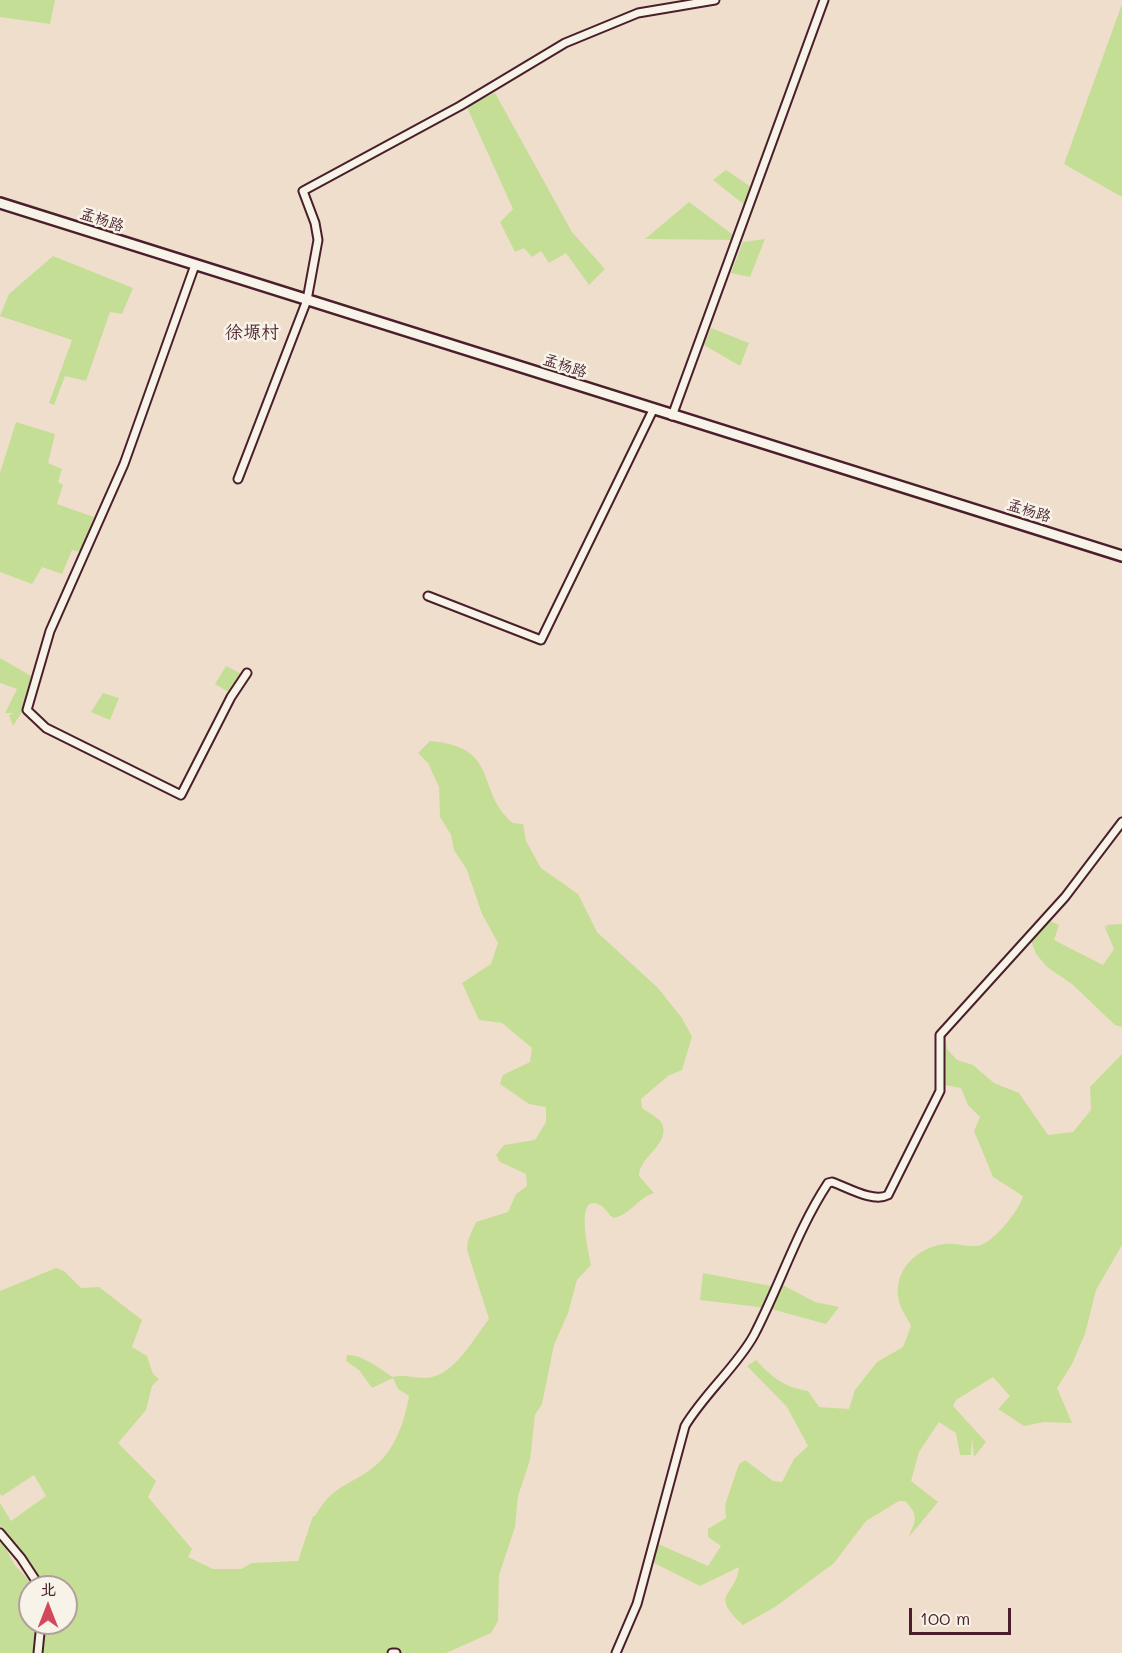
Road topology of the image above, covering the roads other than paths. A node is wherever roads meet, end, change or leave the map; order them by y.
1 (715, 0) edge
2 (824, 0) edge
3 (0, 203) edge
4 (195, 265) junction
5 (307, 300) junction
6 (652, 410) junction
7 (672, 416) junction
8 (238, 479) dead end
9 (1122, 556) edge
10 (428, 596) dead end
11 (247, 673) dead end
12 (1122, 822) edge
13 (0, 1533) edge
14 (32, 1575) edge
15 (40, 1635) edge
16 (38, 1653) edge
17 (392, 1653) edge
18 (396, 1653) edge
19 (616, 1653) edge

1 - 5 street
2 - 7 street
3 - 4 street, 孟杨路
4 - 5 street, 孟杨路
4 - 11 street
5 - 6 street, 孟杨路
5 - 8 street
6 - 7 street, 孟杨路
6 - 10 street
7 - 9 street, 孟杨路
12 - 19 street
13 - 14 street
15 - 16 street
17 - 18 street

